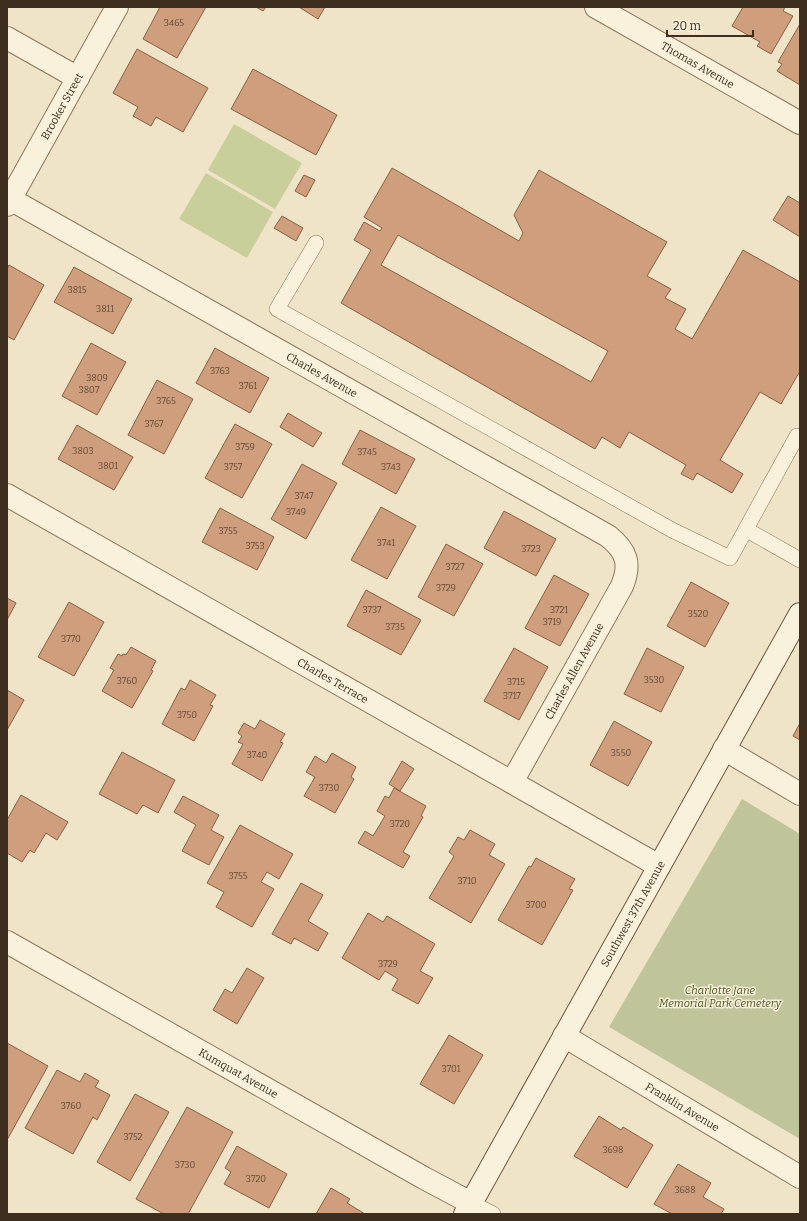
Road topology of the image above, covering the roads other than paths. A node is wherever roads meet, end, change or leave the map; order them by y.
1 (117, 7) edge
2 (596, 7) edge
3 (7, 38) edge
4 (78, 78) junction
5 (800, 123) edge
6 (9, 202) edge
7 (316, 243) dead end
8 (797, 436) dead end
9 (7, 495) edge
10 (747, 530) junction
11 (626, 557) joint
12 (800, 560) edge
13 (800, 614) edge
14 (724, 749) junction
15 (512, 782) junction
16 (800, 794) edge
17 (660, 866) junction
18 (7, 942) edge
19 (564, 1036) junction
20 (800, 1177) edge
21 (468, 1208) edge
22 (493, 1214) edge

1 - 4 street, Brooker Street
2 - 5 street, Thomas Avenue
3 - 4 street
4 - 6 street, Brooker Street
6 - 11 street, Charles Avenue
7 - 10 lane
8 - 10 lane
9 - 15 street, Charles Terrace
10 - 12 lane
11 - 15 street, Charles Allen Avenue
13 - 14 street, Southwest 37th Avenue
14 - 16 street
14 - 17 street, Southwest 37th Avenue
15 - 17 street, Charles Terrace
17 - 19 street, Southwest 37th Avenue
18 - 21 street, Kumquat Avenue
19 - 20 street, Franklin Avenue
19 - 21 street, Southwest 37th Avenue
21 - 22 lane

